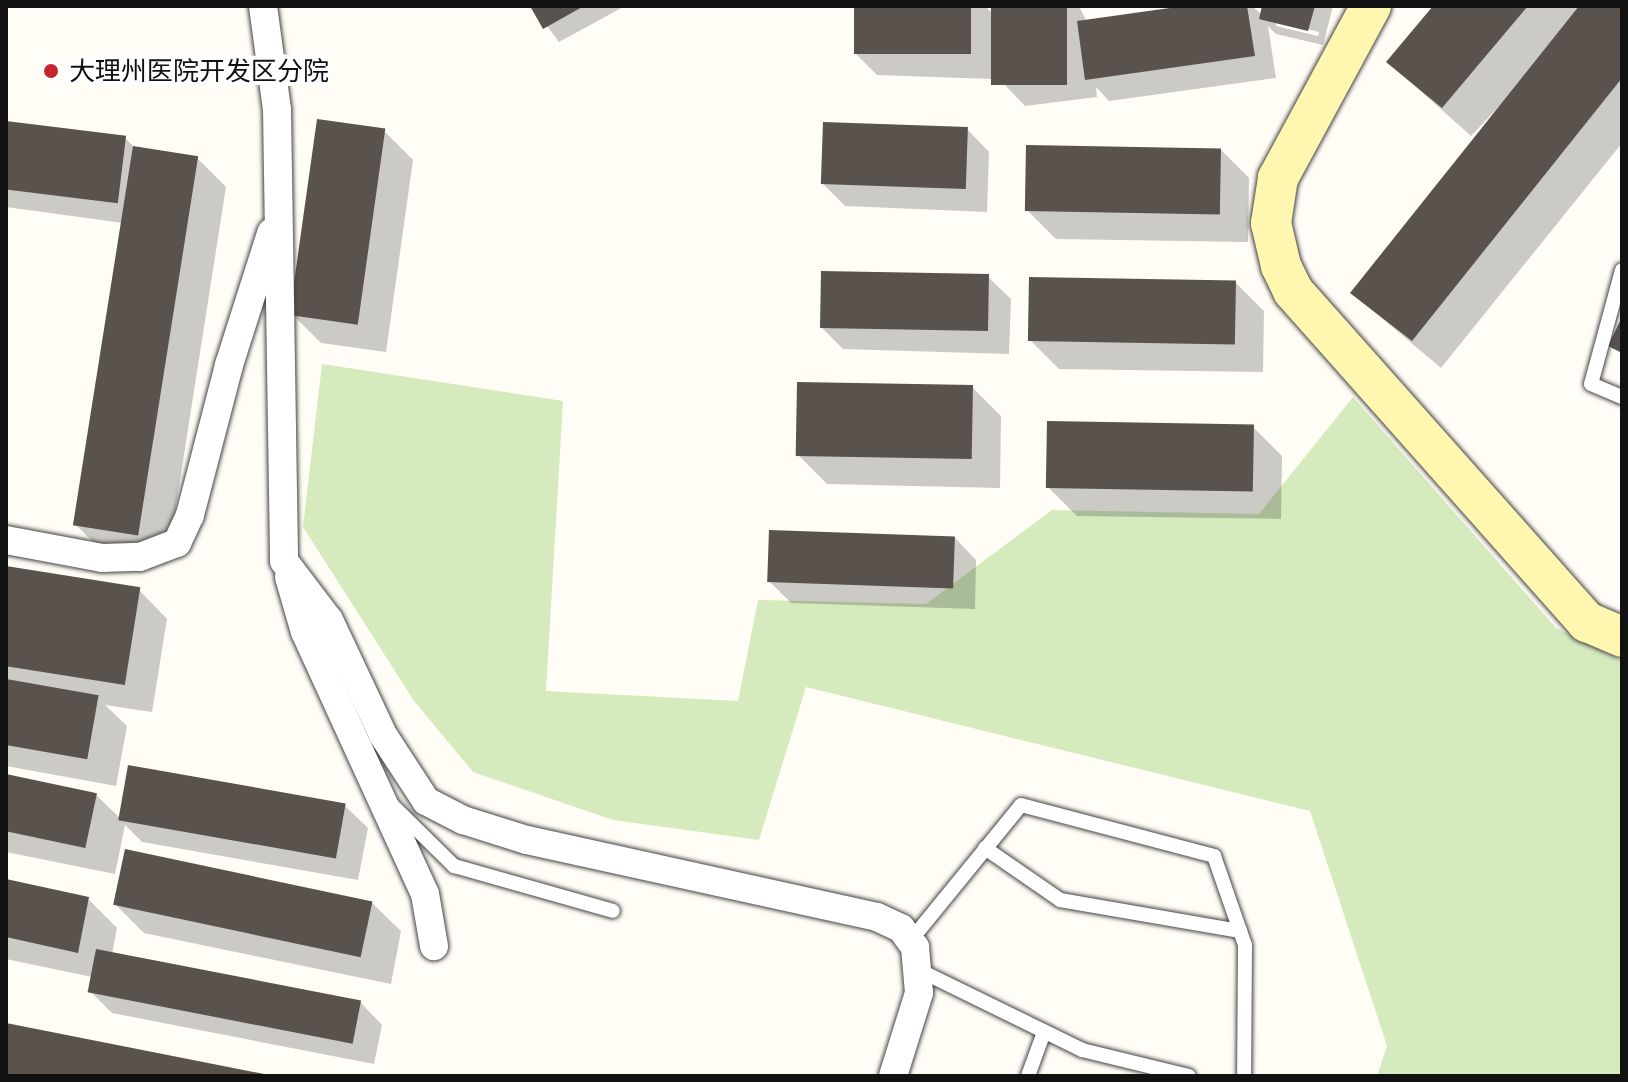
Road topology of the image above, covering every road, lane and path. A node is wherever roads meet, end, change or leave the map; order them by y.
1 (263, 6) edge
2 (1371, 6) edge
3 (278, 209) junction
4 (1622, 270) edge
5 (1622, 397) edge
6 (6, 540) edge
7 (284, 561) junction
8 (1622, 637) edge
9 (378, 791) junction
10 (985, 848) junction
11 (613, 911) dead end
12 (1240, 931) junction
13 (911, 940) junction
14 (434, 946) dead end
15 (919, 970) junction
16 (1044, 1032) junction
17 (893, 1076) edge
18 (1028, 1076) edge
19 (1189, 1076) edge
20 (1244, 1076) edge

1 - 3 street
2 - 8 street
3 - 6 street
3 - 7 street
4 - 5 lane
7 - 9 street
7 - 13 street
9 - 11 lane
9 - 14 street
10 - 12 lane
10 - 12 lane
10 - 13 lane
12 - 20 lane
13 - 15 street
15 - 16 lane
15 - 17 street
16 - 18 lane
16 - 19 lane

